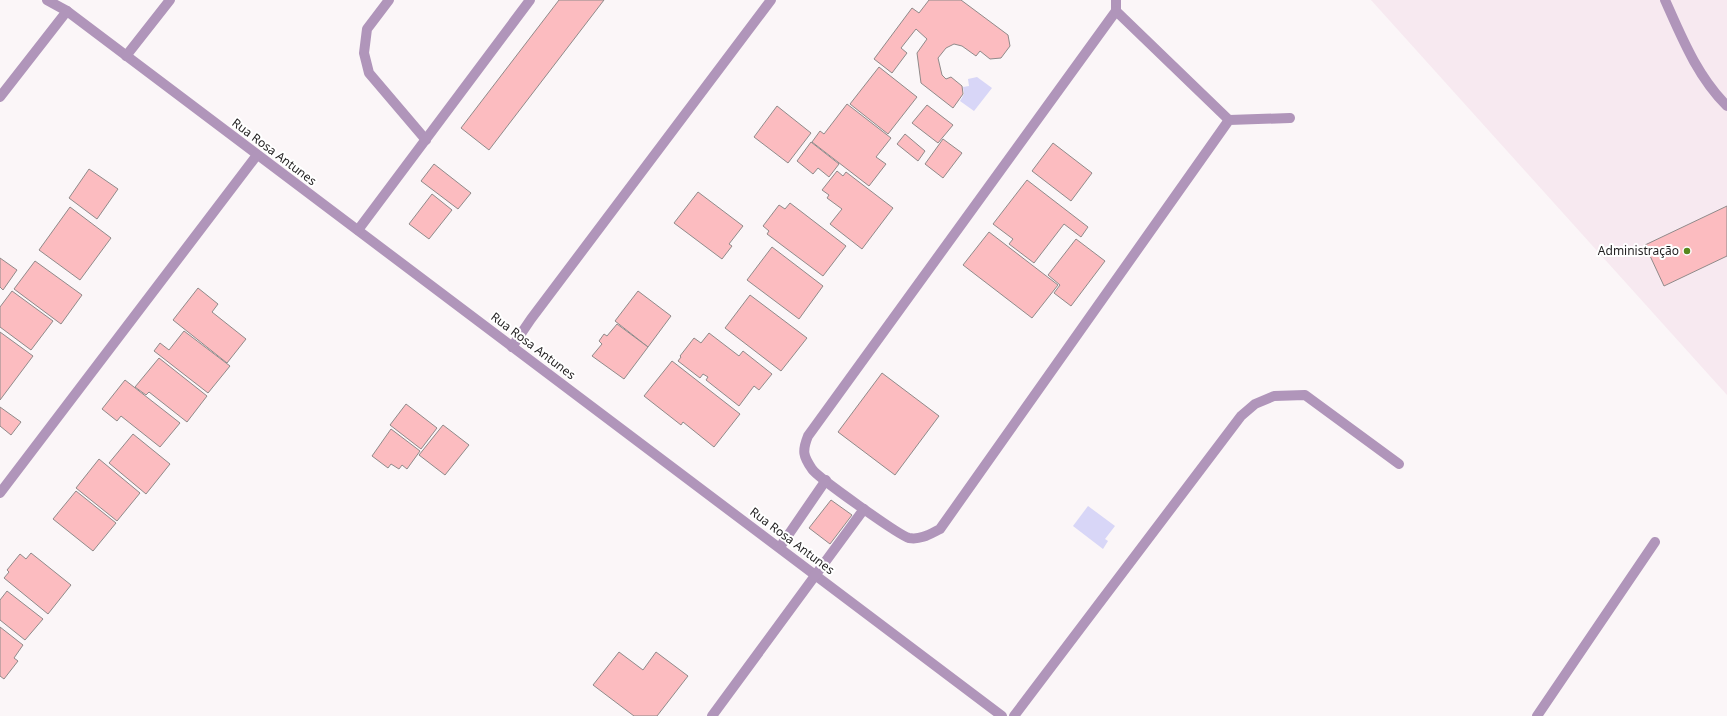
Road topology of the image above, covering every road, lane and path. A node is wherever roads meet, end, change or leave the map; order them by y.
1 (47, 0) edge
2 (170, 0) edge
3 (389, 0) edge
4 (530, 0) edge
5 (771, 0) edge
6 (1116, 0) edge
7 (1665, 0) edge
8 (67, 11) junction
9 (1116, 11) junction
10 (126, 56) junction
11 (0, 97) edge
12 (1727, 106) edge
13 (1290, 118) dead end
14 (1229, 120) junction
15 (426, 140) junction
16 (257, 155) junction
17 (358, 230) junction
18 (512, 347) junction
19 (1399, 464) dead end
20 (826, 480) junction
21 (0, 494) edge
22 (864, 509) junction
23 (1655, 542) dead end
24 (780, 548) junction
25 (816, 575) junction
26 (712, 716) edge
27 (1002, 716) edge
28 (1014, 716) edge
29 (1537, 716) edge

1 - 8 street, Rua Rosa Antunes
2 - 10 street
3 - 15 street
4 - 15 street
5 - 18 street
6 - 9 street
7 - 12 street
8 - 10 street, Rua Rosa Antunes
8 - 11 street
9 - 14 street
9 - 20 street
10 - 16 street, Rua Rosa Antunes
13 - 14 street
14 - 22 street
15 - 17 street
16 - 17 street, Rua Rosa Antunes
16 - 21 street
17 - 18 street, Rua Rosa Antunes
18 - 24 street, Rua Rosa Antunes
19 - 28 street
20 - 22 street
20 - 24 street
22 - 25 street
23 - 29 street
24 - 25 street, Rua Rosa Antunes
25 - 26 street
25 - 27 street, Rua Rosa Antunes

